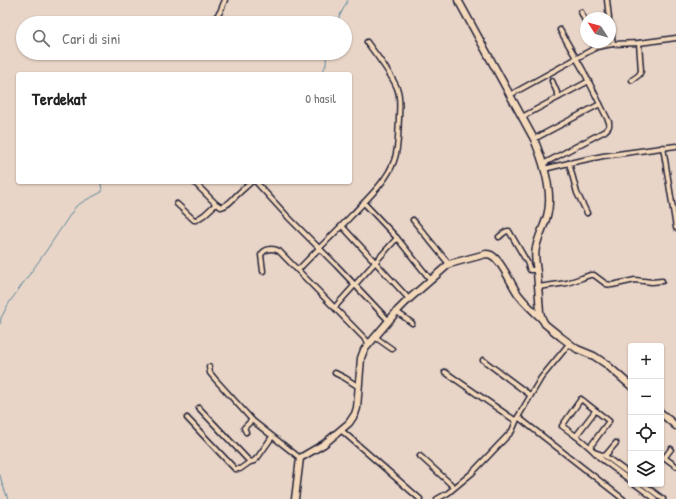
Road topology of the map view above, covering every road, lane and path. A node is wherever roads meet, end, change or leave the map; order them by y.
1 (226, 0) edge
2 (458, 0) edge
3 (607, 0) edge
4 (608, 12) edge
5 (217, 16) edge
6 (560, 30) dead end
7 (676, 38) edge
8 (367, 42) dead end
9 (639, 43) junction
10 (616, 44) edge
11 (591, 48) edge
12 (577, 58) junction
13 (632, 80) dead end
14 (552, 81) dead end
15 (588, 81) junction
16 (510, 95) junction
17 (559, 97) junction
18 (600, 104) junction
19 (522, 117) junction
20 (534, 139) junction
21 (676, 146) edge
22 (663, 148) junction
23 (569, 163) junction
24 (543, 167) junction
25 (196, 184) edge
26 (249, 184) edge
27 (258, 184) edge
28 (364, 203) junction
29 (177, 204) dead end
30 (216, 204) junction
31 (587, 213) dead end
32 (413, 220) dead end
33 (342, 226) junction
34 (676, 228) edge
35 (499, 237) dead end
36 (397, 238) junction
37 (320, 248) junction
38 (375, 262) junction
39 (449, 264) junction
40 (298, 270) junction
41 (536, 270) junction
42 (263, 271) dead end
43 (430, 279) junction
44 (662, 281) dead end
45 (355, 285) junction
46 (538, 287) junction
47 (409, 299) junction
48 (335, 307) junction
49 (396, 312) junction
50 (542, 319) junction
51 (389, 321) junction
52 (412, 323) dead end
53 (375, 337) junction
54 (369, 343) junction
55 (569, 344) junction
56 (392, 349) dead end
57 (483, 360) dead end
58 (209, 367) dead end
59 (445, 372) dead end
60 (335, 373) dead end
61 (628, 383) edge
62 (359, 387) junction
63 (530, 395) junction
64 (199, 408) dead end
65 (595, 411) junction
66 (663, 415) edge
67 (187, 418) dead end
68 (517, 419) junction
69 (252, 420) junction
70 (676, 426) edge
71 (341, 430) junction
72 (246, 432) dead end
73 (576, 436) junction
74 (272, 437) junction
75 (616, 443) dead end
76 (590, 447) junction
77 (671, 449) dead end
78 (597, 454) junction
79 (420, 456) dead end
80 (605, 456) junction
81 (300, 458) junction
82 (250, 462) junction
83 (676, 466) edge
84 (628, 473) edge
85 (628, 479) edge
86 (454, 487) junction
87 (639, 487) edge
88 (647, 487) edge
89 (295, 499) edge
90 (420, 499) edge
91 (437, 499) edge
92 (623, 499) edge
93 (655, 499) edge
94 (663, 499) edge

1 - 5 street
2 - 16 street
3 - 4 street
6 - 12 street
7 - 9 street
8 - 28 street
9 - 10 street
9 - 13 street
11 - 12 street
12 - 15 street
12 - 16 street
14 - 17 street
15 - 17 street
15 - 18 street
16 - 19 street
17 - 19 street
18 - 20 street
18 - 24 street
19 - 20 street
20 - 24 street
21 - 22 street
22 - 23 street
22 - 34 street
23 - 24 street
23 - 31 street
24 - 41 street
25 - 30 street
26 - 30 street
27 - 37 street
28 - 33 street
28 - 36 street
29 - 30 street
32 - 39 street
33 - 37 street
33 - 38 street
35 - 41 street
36 - 38 street
36 - 43 street
37 - 40 street
37 - 45 street
38 - 45 street
38 - 47 street
39 - 43 street
39 - 50 street
40 - 42 street
40 - 48 street
41 - 46 street
43 - 47 street
44 - 46 street
45 - 48 street
45 - 51 street
46 - 50 street
47 - 49 street
48 - 54 street
49 - 51 street
49 - 52 street
50 - 55 street
51 - 53 street
53 - 54 street
53 - 56 street
54 - 62 street
55 - 61 street
55 - 63 street
57 - 63 street
58 - 69 street
59 - 68 street
60 - 62 street
62 - 71 street
63 - 68 street
64 - 82 street
65 - 73 street
65 - 73 street
65 - 76 street
66 - 70 street
67 - 82 street
68 - 86 street
68 - 92 street
69 - 72 street
69 - 74 street
71 - 81 street
71 - 90 street
73 - 76 street
74 - 81 street
74 - 82 street
75 - 80 street
76 - 78 street
77 - 83 street
78 - 80 street
78 - 85 street
79 - 86 street
80 - 84 street
81 - 89 street
86 - 91 street
87 - 93 street
88 - 94 street

